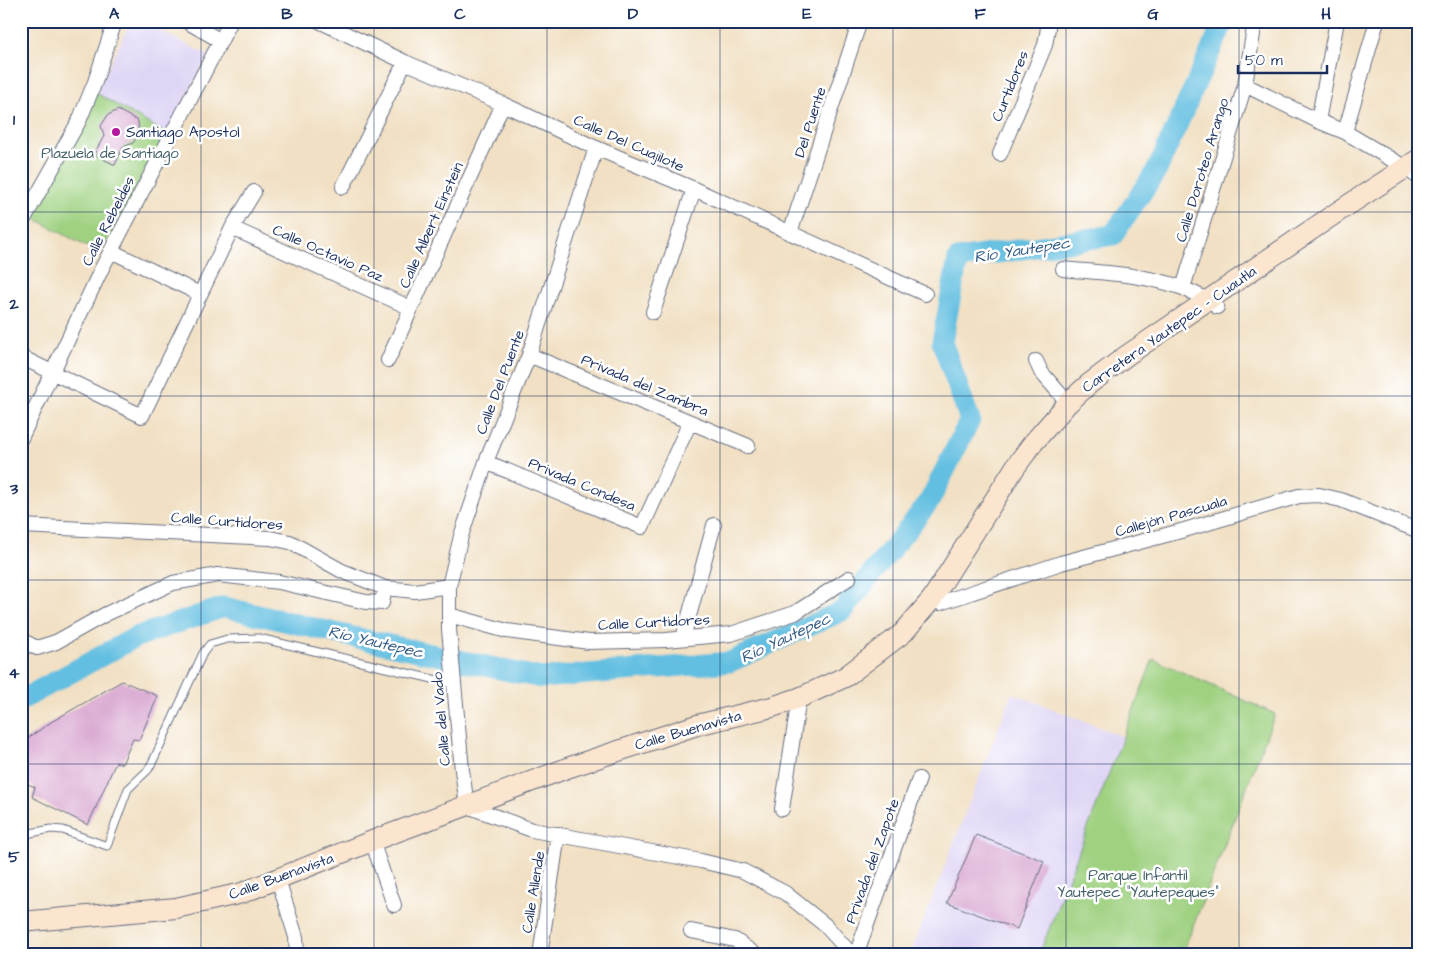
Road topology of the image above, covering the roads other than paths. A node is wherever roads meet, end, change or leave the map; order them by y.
1 (186, 21) edge
2 (231, 21) edge
3 (319, 21) edge
4 (860, 21) edge
5 (1255, 21) edge
6 (1337, 21) edge
7 (1377, 21) edge
8 (113, 22) edge
9 (1047, 25) edge
10 (221, 41) junction
11 (405, 62) junction
12 (1245, 85) junction
13 (503, 104) junction
14 (1318, 121) junction
15 (1345, 132) junction
16 (596, 148) junction
17 (1000, 154) dead end
18 (1414, 169) edge
19 (343, 187) dead end
20 (694, 189) junction
21 (254, 192) dead end
22 (21, 224) edge
23 (232, 228) junction
24 (790, 233) junction
25 (111, 251) junction
26 (1062, 269) dead end
27 (1183, 288) junction
28 (200, 294) junction
29 (925, 294) dead end
30 (1212, 304) junction
31 (411, 308) junction
32 (653, 312) dead end
33 (529, 355) junction
34 (21, 357) edge
35 (388, 360) dead end
36 (1036, 360) dead end
37 (53, 374) junction
38 (1092, 387) junction
39 (1068, 402) junction
40 (690, 422) junction
41 (21, 438) edge
42 (1036, 445) junction
43 (748, 446) dead end
44 (486, 462) junction
45 (714, 525) dead end
46 (21, 526) edge
47 (1419, 531) edge
48 (849, 578) dead end
49 (449, 586) junction
50 (385, 588) junction
51 (936, 601) junction
52 (449, 615) junction
53 (449, 629) joint
54 (683, 638) junction
55 (21, 640) edge
56 (846, 681) joint
57 (454, 684) junction
58 (799, 703) junction
59 (919, 779) dead end
60 (467, 806) junction
61 (782, 809) dead end
62 (558, 834) junction
63 (21, 835) edge
64 (372, 841) junction
65 (278, 879) junction
66 (394, 905) dead end
67 (21, 922) edge
68 (691, 931) dead end
69 (297, 955) edge
70 (540, 955) edge
71 (756, 955) edge
72 (852, 955) edge
73 (856, 955) edge

1 - 10 street
2 - 10 street, Calle Rebeldes
3 - 11 street, Calle Del Cuajilote
4 - 24 street, Del Puente
5 - 12 street, Calle Doroteo Arango
6 - 14 street
7 - 15 street
8 - 22 street
9 - 17 street, Curtidores
10 - 25 street, Calle Rebeldes
11 - 13 street, Calle Del Cuajilote
11 - 19 street
12 - 14 street
12 - 27 street, Calle Doroteo Arango
13 - 16 street, Calle Del Cuajilote
13 - 31 street, Calle Albert Einstein
14 - 15 street
15 - 18 street
16 - 20 street, Calle Del Cuajilote
16 - 33 street, Calle Del Puente
18 - 30 main road, Carretera Yautepec - Cuautla
20 - 24 street, Calle Del Cuajilote
20 - 32 street
21 - 23 street
23 - 28 street
23 - 31 street, Calle Octavio Paz
24 - 29 street, Calle Del Cuajilote
25 - 28 street
25 - 37 street, Calle Rebeldes
26 - 27 street
27 - 30 street
28 - 37 street
30 - 38 main road, Carretera Yautepec - Cuautla
31 - 35 street, Calle Albert Einstein
33 - 40 street, Privada del Zambra
33 - 44 street, Calle Del Puente
34 - 37 street
36 - 39 street
37 - 41 street, Calle Rebeldes
38 - 39 main road, Carretera Yautepec - Cuautla
38 - 42 main road, Carretera Yautepec - Cuautla
39 - 42 main road, Carretera Yautepec - Cuautla
40 - 43 street, Privada del Zambra
40 - 44 street, Privada Condesa
42 - 51 main road, Carretera Yautepec - Cuautla
44 - 49 street, Calle Del Puente
45 - 54 street
46 - 50 street, Calle Curtidores
47 - 51 street, Callejón Pascuala
48 - 54 street, Calle Curtidores
49 - 50 street, Calle Curtidores
49 - 52 street, Calle Del Puente
50 - 55 street
51 - 56 main road, Carretera Yautepec - Cuautla
52 - 53 street, Calle Del Puente
52 - 54 street, Calle Curtidores
53 - 57 street, Calle del Vado
56 - 58 main road, Calle Buenavista
57 - 60 street, Calle del Vado
57 - 63 lane
58 - 60 main road, Calle Buenavista
58 - 61 street
59 - 73 street, Privada del Zapote
60 - 62 street
60 - 64 main road, Calle Buenavista
62 - 70 street, Calle Allende
62 - 72 street
64 - 65 main road, Calle Buenavista
64 - 66 street
65 - 67 main road, Calle Buenavista
65 - 69 street
68 - 71 street

